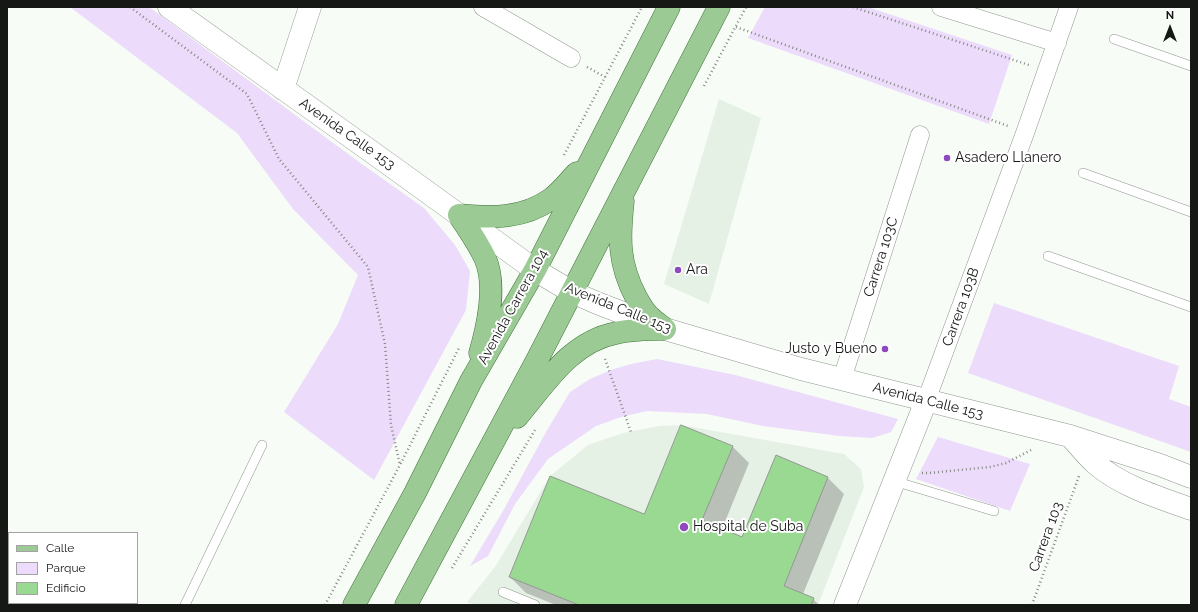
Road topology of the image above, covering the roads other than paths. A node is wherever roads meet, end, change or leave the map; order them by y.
1 (169, 7) edge
2 (310, 7) edge
3 (483, 7) edge
4 (670, 7) edge
5 (719, 7) edge
6 (941, 7) edge
7 (1069, 7) edge
8 (1114, 39) dead end
9 (1057, 43) junction
10 (571, 58) dead end
11 (1191, 66) edge
12 (283, 89) junction
13 (920, 135) dead end
14 (592, 157) junction
15 (1083, 173) dead end
16 (624, 192) junction
17 (1191, 212) edge
18 (459, 215) junction
19 (1048, 256) dead end
20 (535, 270) junction
21 (572, 292) junction
22 (1191, 307) edge
23 (665, 329) junction
24 (842, 379) junction
25 (471, 382) junction
26 (926, 401) junction
27 (1070, 436) junction
28 (262, 445) dead end
29 (484, 458) junction
30 (1191, 477) edge
31 (894, 481) junction
32 (1191, 509) edge
33 (994, 511) dead end
34 (503, 592) dead end
35 (185, 605) edge
36 (354, 605) edge
37 (406, 605) edge
38 (535, 605) edge
39 (845, 605) edge

1 - 12 main road, Avenida Calle 153
2 - 12 main road
3 - 10 street
4 - 14 main road, Avenida Carrera 104
5 - 16 main road
6 - 9 street
7 - 9 street, Carrera 103B
8 - 11 lane
9 - 26 street, Carrera 103B
12 - 18 main road, Avenida Calle 153
13 - 24 street, Carrera 103C
14 - 18 main road
14 - 20 main road, Avenida Carrera 104
15 - 17 lane
16 - 21 main road
16 - 23 main road
18 - 20 main road, Avenida Calle 153
18 - 25 main road
19 - 22 lane
20 - 21 main road, Avenida Calle 153
20 - 25 main road, Avenida Carrera 104
21 - 23 main road, Avenida Calle 153
21 - 29 main road
23 - 24 main road, Avenida Calle 153
23 - 29 main road
24 - 26 main road, Avenida Calle 153
25 - 36 main road, Avenida Carrera 104
26 - 27 main road, Avenida Calle 153
26 - 31 main road, Carrera 103B
27 - 30 main road, Avenida Calle 153
27 - 32 main road
28 - 35 lane
29 - 37 main road
31 - 33 lane
31 - 39 main road, Carrera 103B
34 - 38 lane

